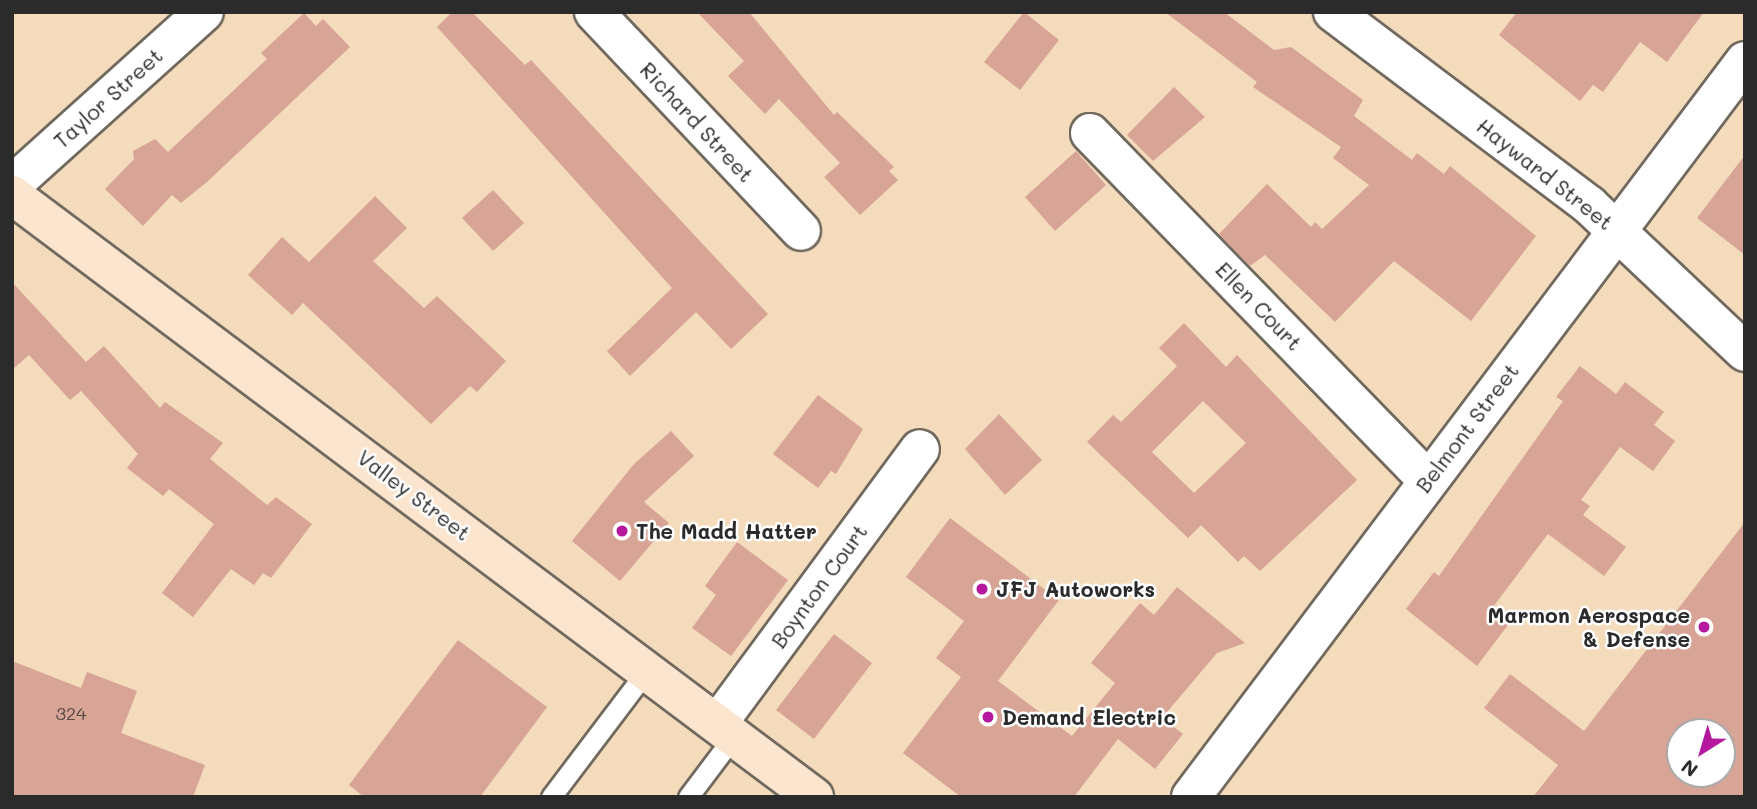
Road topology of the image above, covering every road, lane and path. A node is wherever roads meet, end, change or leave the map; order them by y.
1 (204, 12) edge
2 (594, 12) edge
3 (1333, 12) edge
4 (1745, 61) edge
5 (1090, 133) dead end
6 (12, 185) edge
7 (12, 194) edge
8 (1617, 229) junction
9 (801, 231) dead end
10 (1745, 352) edge
11 (920, 449) dead end
12 (1427, 480) junction
13 (648, 670) junction
14 (726, 730) junction
15 (551, 797) edge
16 (688, 797) edge
17 (814, 797) edge
18 (1191, 797) edge

1 - 6 street, Taylor Street
2 - 9 street, Richard Street
3 - 8 street, Hayward Street
4 - 8 street, Belmont Street
5 - 12 street, Ellen Court
7 - 13 main road, Valley Street
8 - 10 street, Hayward Street
8 - 12 street, Belmont Street
11 - 14 street, Boynton Court
12 - 18 street, Belmont Street
13 - 14 main road, Valley Street
13 - 15 lane
14 - 16 lane
14 - 17 main road, Valley Street

